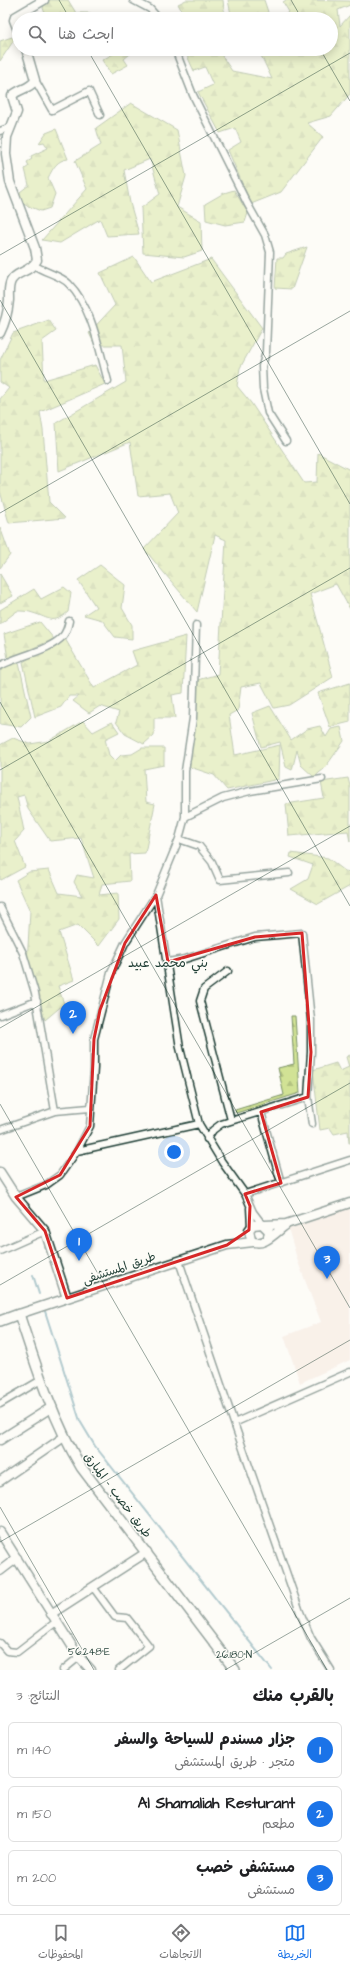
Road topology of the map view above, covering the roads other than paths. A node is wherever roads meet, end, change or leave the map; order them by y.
1 (44, 0) edge
2 (133, 0) edge
3 (24, 12) edge
4 (153, 12) edge
5 (28, 56) edge
6 (178, 56) edge
7 (35, 80) junction
8 (100, 115) dead end
9 (11, 127) junction
10 (0, 131) edge
11 (34, 265) junction
12 (0, 333) edge
13 (108, 381) dead end
14 (286, 441) dead end
15 (69, 621) dead end
16 (196, 625) dead end
17 (0, 666) edge
18 (322, 779) dead end
19 (185, 817) junction
20 (179, 839) junction
21 (289, 873) dead end
22 (156, 896) junction
23 (0, 907) edge
24 (168, 962) junction
25 (228, 971) dead end
26 (37, 1001) junction
27 (0, 1015) edge
28 (308, 1097) junction
29 (90, 1108) junction
30 (56, 1111) junction
31 (261, 1112) junction
32 (231, 1120) junction
33 (199, 1124) junction
34 (312, 1124) dead end
35 (0, 1130) edge
36 (207, 1139) junction
37 (77, 1151) junction
38 (350, 1160) edge
39 (0, 1172) edge
40 (281, 1183) junction
41 (245, 1194) junction
42 (16, 1197) junction
43 (350, 1203) edge
44 (250, 1206) junction
45 (286, 1224) junction
46 (264, 1225) junction
47 (250, 1229) junction
48 (45, 1231) junction
49 (268, 1237) junction
50 (253, 1242) junction
51 (227, 1245) junction
52 (0, 1251) edge
53 (179, 1261) junction
54 (67, 1298) junction
55 (19, 1314) junction
56 (0, 1320) edge
57 (350, 1372) edge
58 (41, 1380) junction
59 (0, 1404) edge
60 (52, 1407) junction
61 (234, 1423) junction
62 (64, 1437) junction
63 (0, 1440) edge
64 (0, 1481) edge
65 (0, 1532) edge
66 (147, 1552) junction
67 (17, 1558) junction
68 (0, 1571) edge
69 (93, 1587) junction
70 (51, 1614) junction
71 (56, 1622) junction
72 (0, 1643) edge
73 (79, 1657) junction
74 (63, 1670) edge
75 (91, 1670) edge
76 (119, 1670) edge
77 (235, 1670) edge
78 (331, 1670) edge

1 - 3 street
2 - 4 street
5 - 7 street
6 - 14 street
7 - 8 street
7 - 9 street
9 - 10 street
9 - 11 street
11 - 12 street
11 - 13 street
15 - 17 street
16 - 19 street
18 - 19 street
19 - 20 street
20 - 21 street
20 - 22 street
22 - 24 street
22 - 29 street
23 - 26 street
24 - 28 street
24 - 33 street
25 - 32 street
26 - 27 street
26 - 30 street
28 - 31 street
28 - 34 street
29 - 30 street
29 - 37 street
30 - 35 street
31 - 32 street
31 - 40 street
32 - 36 street
33 - 36 street
33 - 37 street
36 - 41 street
37 - 42 street
38 - 40 street
39 - 42 street
40 - 41 street
41 - 44 street
42 - 48 street
43 - 45 street
44 - 46 street
44 - 47 street
45 - 46 street
45 - 49 street
46 - 47 street
46 - 49 street
47 - 50 street
47 - 51 street, طريق المستشفى
48 - 52 street
48 - 54 street
49 - 50 street
50 - 51 street, طريق المستشفى
51 - 53 street, طريق المستشفى
53 - 54 street, طريق المستشفى
53 - 61 street
54 - 55 street, طريق المستشفى
55 - 56 main road
55 - 58 main road, طريق خصب - المبارق
57 - 61 street
58 - 59 street
58 - 60 main road, طريق خصب - المبارق
60 - 62 main road, طريق خصب - المبارق
60 - 63 street
61 - 78 street
62 - 64 street
62 - 66 main road, طريق خصب - المبارق
65 - 67 street
66 - 69 street
66 - 77 main road, طريق خصب - المبارق
67 - 68 street
67 - 70 street
69 - 70 street
69 - 76 street
70 - 71 street
71 - 72 street
71 - 73 street
73 - 74 street
73 - 75 street

